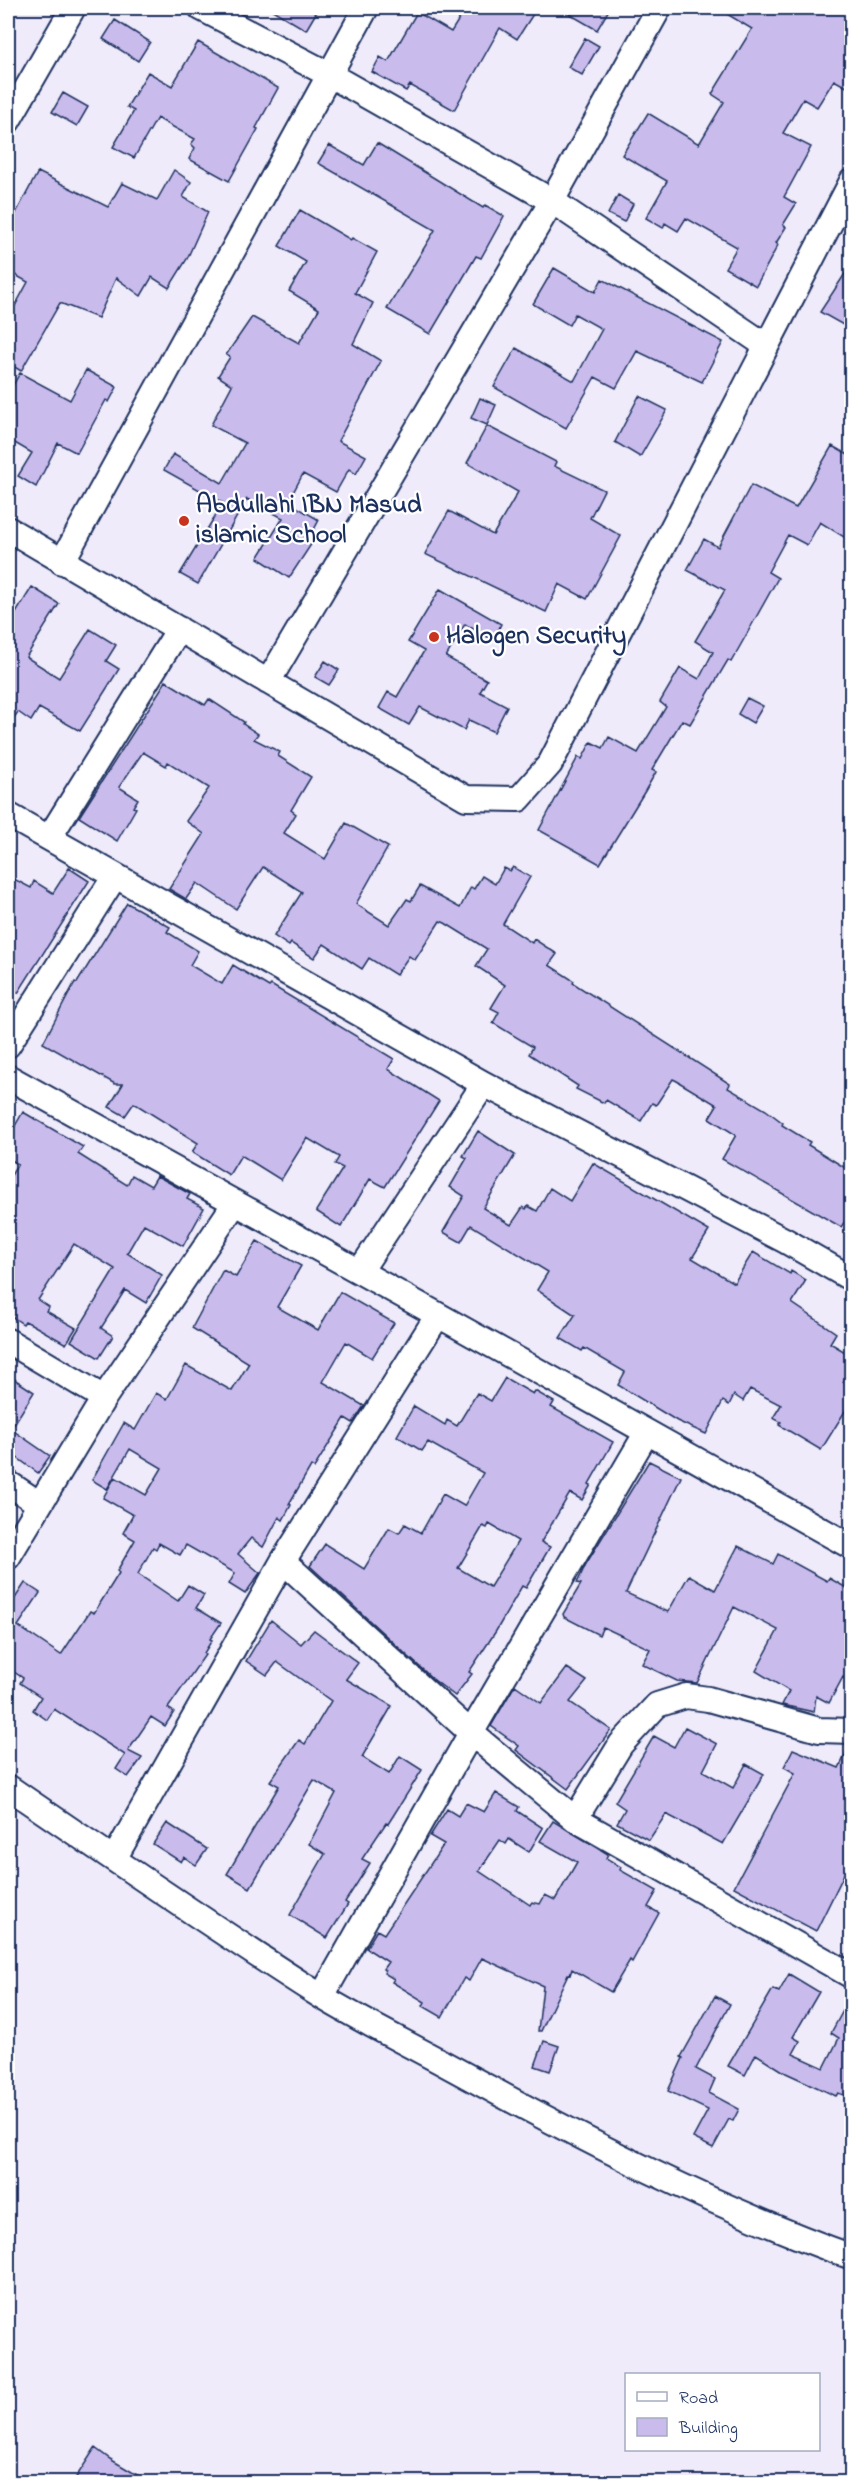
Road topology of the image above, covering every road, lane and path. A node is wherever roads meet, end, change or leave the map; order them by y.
1 (73, 8) edge
2 (201, 8) edge
3 (366, 8) edge
4 (659, 8) edge
5 (330, 75) junction
6 (8, 122) edge
7 (852, 181) edge
8 (552, 201) junction
9 (765, 345) junction
10 (8, 529) edge
11 (62, 562) junction
12 (179, 629) junction
13 (268, 682) junction
14 (8, 815) edge
15 (49, 838) junction
16 (115, 876) junction
17 (8, 1045) edge
18 (8, 1077) edge
19 (484, 1084) junction
20 (235, 1203) junction
21 (360, 1272) junction
22 (852, 1279) edge
23 (438, 1315) junction
24 (8, 1341) edge
25 (104, 1398) junction
26 (647, 1431) junction
27 (8, 1484) edge
28 (38, 1503) junction
29 (852, 1547) edge
30 (8, 1557) edge
31 (283, 1561) junction
32 (852, 1731) edge
33 (471, 1733) junction
34 (8, 1786) edge
35 (575, 1819) junction
36 (114, 1860) junction
37 (852, 1976) edge
38 (322, 1996) junction
39 (852, 2257) edge

1 - 6 street
2 - 5 street
3 - 5 street
4 - 8 street
5 - 8 street
5 - 11 street
7 - 9 street
8 - 9 street
8 - 13 street
9 - 13 street
10 - 11 street
11 - 12 street
12 - 13 street
12 - 15 street
14 - 15 street
15 - 16 street
16 - 17 street
16 - 19 street
18 - 20 street
19 - 21 street
19 - 22 street
20 - 21 street
20 - 25 street
21 - 23 street
23 - 26 street
23 - 31 street
24 - 25 street
25 - 28 street
26 - 29 street
26 - 33 street
27 - 28 street
28 - 30 street
31 - 33 street
31 - 36 street
32 - 35 street
33 - 35 street
33 - 38 street
34 - 36 street
35 - 37 street
36 - 38 street
38 - 39 street

